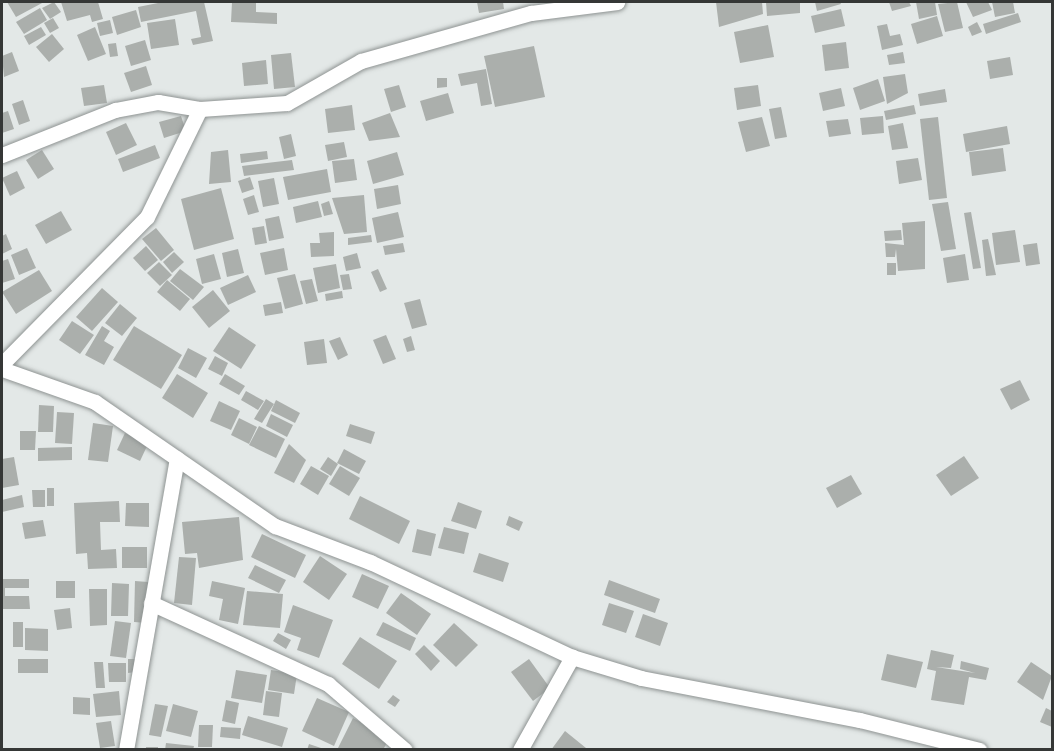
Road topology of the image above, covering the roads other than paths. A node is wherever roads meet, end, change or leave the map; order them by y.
1 (617, 2) edge
2 (530, 7) edge
3 (200, 109) junction
4 (2, 155) edge
5 (2, 367) edge
6 (177, 458) junction
7 (151, 603) junction
8 (572, 657) junction
9 (126, 750) edge
10 (405, 750) edge
11 (520, 750) edge
12 (979, 750) edge

1 - 2 street
2 - 3 street
3 - 4 street
3 - 5 street
5 - 6 street
6 - 7 street
6 - 8 street
7 - 9 street
7 - 10 street
8 - 11 street
8 - 12 street

